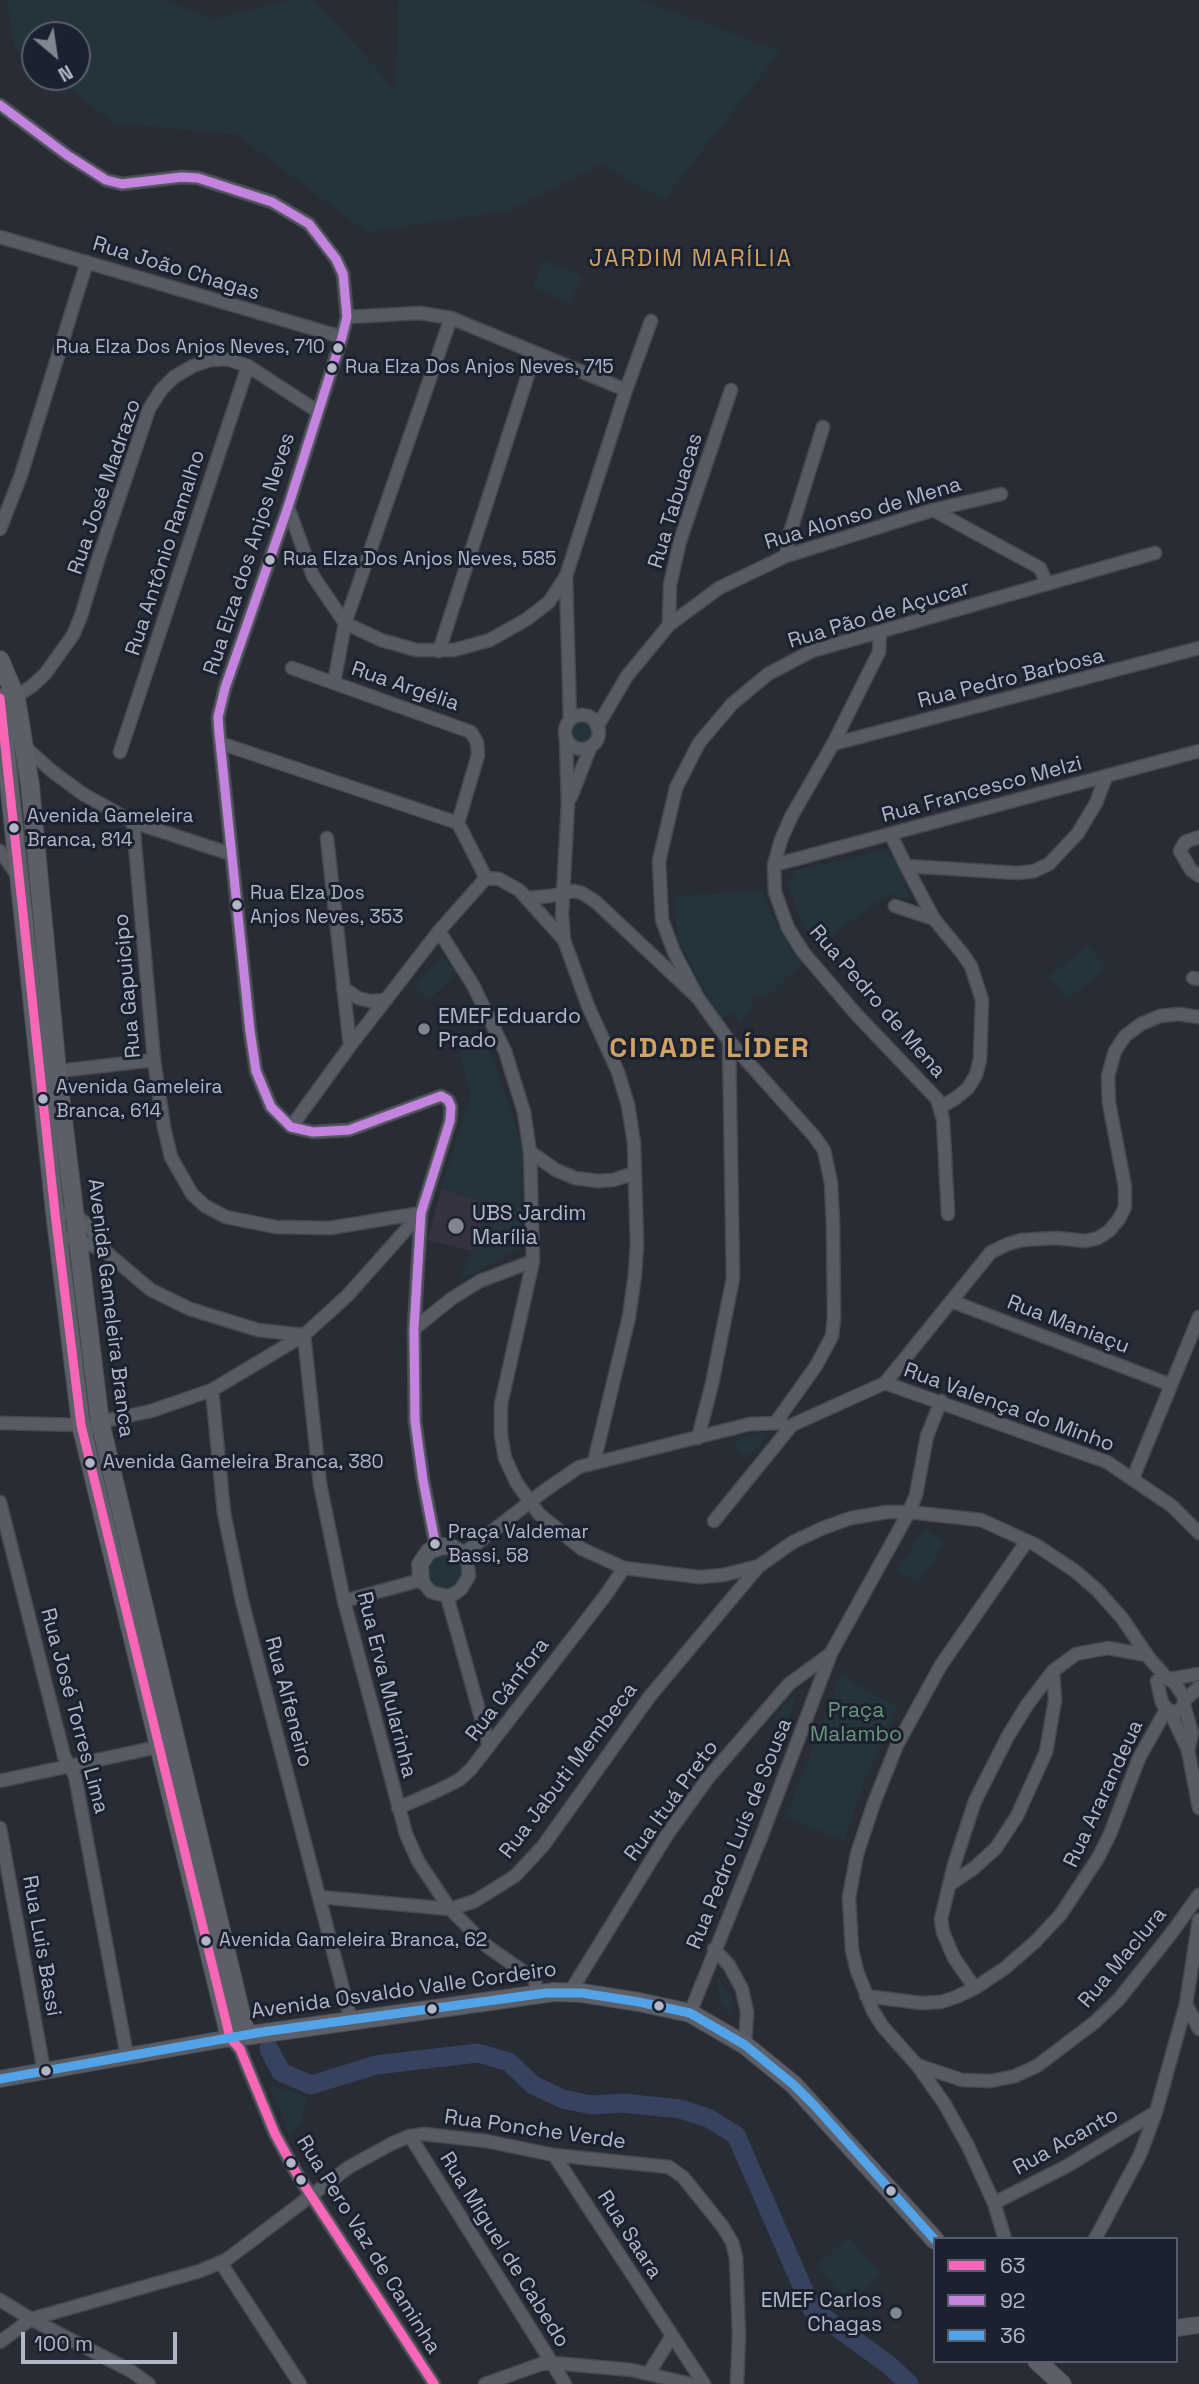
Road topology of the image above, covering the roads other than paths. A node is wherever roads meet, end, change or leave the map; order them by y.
1 (0, 105) edge
2 (0, 237) edge
3 (88, 262) junction
4 (347, 317) junction
5 (451, 318) junction
6 (651, 321) dead end
7 (342, 337) junction
8 (534, 353) junction
9 (248, 366) junction
10 (626, 390) junction
11 (731, 390) dead end
12 (317, 411) junction
13 (823, 427) dead end
14 (1001, 494) dead end
15 (288, 507) junction
16 (933, 510) junction
17 (0, 529) edge
18 (1155, 554) dead end
19 (786, 556) junction
20 (566, 576) junction
21 (1047, 584) junction
22 (345, 623) junction
23 (669, 625) junction
24 (880, 632) junction
25 (1199, 648) edge
26 (439, 651) junction
27 (0, 660) edge
28 (292, 668) dead end
29 (334, 683) junction
30 (5, 692) edge
31 (570, 720) junction
32 (597, 727) junction
33 (566, 739) junction
34 (220, 743) junction
35 (833, 744) junction
36 (591, 746) junction
37 (25, 747) junction
38 (1199, 751) edge
39 (120, 752) dead end
40 (52, 772) junction
41 (1106, 776) junction
42 (30, 785) junction
43 (568, 803) junction
44 (133, 822) junction
45 (458, 823) junction
46 (891, 835) junction
47 (1199, 837) edge
48 (327, 838) dead end
49 (0, 851) edge
50 (231, 854) junction
51 (774, 865) junction
52 (906, 866) junction
53 (1199, 876) edge
54 (19, 877) junction
55 (486, 878) junction
56 (563, 891) junction
57 (40, 898) junction
58 (527, 898) junction
59 (21, 899) junction
60 (895, 906) dead end
61 (934, 919) junction
62 (439, 931) junction
63 (564, 940) junction
64 (343, 988) junction
65 (698, 998) junction
66 (386, 1000) junction
67 (1199, 1017) edge
68 (729, 1041) junction
69 (350, 1046) junction
70 (154, 1060) junction
71 (49, 1072) junction
72 (940, 1107) junction
73 (291, 1127) junction
74 (530, 1152) junction
75 (635, 1173) junction
76 (55, 1213) junction
77 (421, 1213) junction
78 (948, 1214) dead end
79 (75, 1215) junction
80 (59, 1239) junction
81 (78, 1239) junction
82 (106, 1252) junction
83 (533, 1261) junction
84 (951, 1301) junction
85 (1199, 1317) edge
86 (414, 1329) junction
87 (304, 1335) junction
88 (885, 1383) junction
89 (1171, 1385) junction
90 (212, 1390) junction
91 (941, 1401) junction
92 (100, 1422) junction
93 (776, 1422) junction
94 (0, 1423) edge
95 (81, 1425) junction
96 (792, 1425) junction
97 (698, 1438) junction
98 (594, 1462) junction
99 (1133, 1478) junction
100 (0, 1502) edge
101 (530, 1504) junction
102 (909, 1512) junction
103 (714, 1521) dead end
104 (1199, 1533) edge
105 (1027, 1541) junction
106 (436, 1547) junction
107 (463, 1554) junction
108 (759, 1566) junction
109 (624, 1567) junction
110 (421, 1580) junction
111 (447, 1596) junction
112 (344, 1601) junction
113 (831, 1653) junction
114 (1148, 1657) junction
115 (1053, 1671) junction
116 (1199, 1674) edge
117 (1165, 1679) junction
118 (1199, 1687) edge
119 (1185, 1703) junction
120 (1168, 1711) junction
121 (1190, 1742) edge
122 (168, 1745) junction
123 (489, 1746) junction
124 (69, 1766) junction
125 (0, 1781) edge
126 (398, 1808) junction
127 (1199, 1808) edge
128 (0, 1828) edge
129 (949, 1885) junction
130 (1199, 1895) edge
131 (320, 1897) junction
132 (450, 1909) junction
133 (1199, 1920) edge
134 (715, 1949) junction
135 (975, 1989) junction
136 (570, 1992) junction
137 (539, 1994) junction
138 (866, 1996) junction
139 (1186, 2004) junction
140 (690, 2013) junction
141 (351, 2021) junction
142 (1199, 2029) edge
143 (239, 2040) junction
144 (745, 2045) junction
145 (127, 2056) junction
146 (918, 2065) junction
147 (44, 2071) junction
148 (0, 2079) edge
149 (1156, 2112) junction
150 (410, 2136) junction
151 (554, 2155) junction
152 (311, 2194) junction
153 (994, 2203) junction
154 (1004, 2237) edge
155 (1096, 2237) edge
156 (933, 2238) edge
157 (220, 2263) junction
158 (0, 2300) edge
159 (31, 2319) junction
160 (1199, 2325) edge
161 (1178, 2328) edge
162 (672, 2336) junction
163 (0, 2343) edge
164 (553, 2363) junction
165 (1039, 2363) edge
166 (1052, 2363) edge
167 (649, 2373) junction
168 (1061, 2383) edge
169 (149, 2384) edge
170 (300, 2384) edge
171 (434, 2384) edge
172 (485, 2384) edge
173 (565, 2384) edge
174 (690, 2384) edge
175 (704, 2384) edge
176 (737, 2384) edge

1 - 4 street, Rua Elza dos Anjos Neves
2 - 3 street, Rua João Chagas
3 - 7 street, Rua João Chagas
3 - 17 street
4 - 5 street
4 - 7 street, Rua Elza dos Anjos Neves
5 - 8 street
5 - 22 street, Rua Argélia
6 - 10 street
7 - 12 street, Rua Elza dos Anjos Neves
8 - 10 street
8 - 26 street
9 - 12 street, Rua José Madrazo
9 - 30 street, Rua José Madrazo
9 - 39 street, Rua Antônio Ramalho
10 - 20 street
11 - 23 street, Rua Tabuacas
12 - 15 street, Rua Elza dos Anjos Neves
13 - 19 street
14 - 16 street, Rua Alonso de Mena
15 - 22 street
15 - 34 street, Rua Elza dos Anjos Neves
16 - 19 street, Rua Alonso de Mena
16 - 21 street
18 - 21 street, Rua Pão de Açucar
19 - 23 street, Rua Alonso de Mena
20 - 26 street
20 - 31 street
21 - 24 street, Rua Pão de Açucar
22 - 26 street
22 - 29 street, Rua Argélia
23 - 32 street, Rua Alonso de Mena
24 - 35 street, Rua Pedro de Mena
24 - 65 street, Rua Pão de Açucar
25 - 35 street, Rua Pedro Barbosa
27 - 30 main road, Avenida Gameleira Branca
28 - 29 street, Rua Argélia
29 - 45 street, Rua Argélia
30 - 37 main road, Avenida Gameleira Branca
30 - 54 main road, Avenida Gameleira Branca
31 - 32 street
31 - 33 street
32 - 36 street
33 - 36 street
33 - 43 street
34 - 45 street
34 - 50 street, Rua Elza dos Anjos Neves
35 - 51 street, Rua Pedro de Mena
36 - 43 street
37 - 40 street
37 - 42 main road, Avenida Gameleira Branca
38 - 41 street, Rua Francesco Melzi
40 - 42 street
40 - 44 street
41 - 46 street, Rua Francesco Melzi
41 - 52 street
42 - 57 main road, Avenida Gameleira Branca
43 - 56 street
44 - 50 street
44 - 70 street, Rua Gapuicipo
45 - 55 street
46 - 51 street, Rua Francesco Melzi
46 - 52 street
47 - 53 street
48 - 64 street
49 - 54 street
50 - 73 street, Rua Elza dos Anjos Neves
51 - 72 street, Rua Pedro de Mena
52 - 61 street
54 - 59 main road, Avenida Gameleira Branca
55 - 58 street
55 - 62 street
56 - 58 street
56 - 63 street
56 - 65 street
57 - 59 main road
57 - 71 main road, Avenida Gameleira Branca
58 - 63 street
59 - 71 main road, Avenida Gameleira Branca
60 - 61 street
61 - 72 street
62 - 66 street
62 - 74 street
63 - 75 street
64 - 66 street
64 - 69 street
65 - 68 street
66 - 69 street
67 - 84 street
68 - 93 street
68 - 97 street
69 - 73 street
70 - 71 street
70 - 77 street, Rua Gapuicipo
71 - 76 main road, Avenida Gameleira Branca
71 - 79 main road, Avenida Gameleira Branca
72 - 78 street, Rua Pedro de Mena
73 - 77 street
74 - 75 street
74 - 83 street
75 - 98 street
76 - 79 street
76 - 80 main road, Avenida Gameleira Branca
77 - 86 street
77 - 87 street
79 - 81 main road, Avenida Gameleira Branca
79 - 82 street
80 - 81 street
80 - 95 main road, Avenida Gameleira Branca
81 - 82 street
81 - 92 main road, Avenida Gameleira Branca
82 - 87 street
83 - 86 street
83 - 101 street
84 - 88 street
84 - 89 street, Rua Maniaçu
85 - 89 street
86 - 106 street
87 - 90 street
87 - 112 street, Rua Erva Mularinha
88 - 91 street, Rua Valença do Minho
88 - 96 street, Rua Valença do Minho
89 - 99 street
90 - 92 street
90 - 131 street, Rua Alfeneiro
91 - 99 street, Rua Valença do Minho
91 - 102 street, Rua Pedro Luís de Sousa
92 - 95 street
92 - 122 main road, Avenida Gameleira Branca
93 - 96 street
93 - 97 street
94 - 95 street
95 - 122 main road, Avenida Gameleira Branca
96 - 103 street
97 - 98 street
98 - 101 street
99 - 104 street, Rua Valença do Minho
100 - 124 street, Rua José Torres Lima
101 - 107 street
101 - 109 street
102 - 105 street
102 - 108 street
102 - 113 street, Rua Pedro Luís de Sousa
105 - 114 street
105 - 138 street
106 - 107 street
106 - 110 street
107 - 111 street
108 - 109 street
108 - 132 street, Rua Jabuti Membeca
109 - 123 street, Rua Cánfora
110 - 111 street
110 - 112 street
111 - 123 street
112 - 126 street, Rua Erva Mularinha
113 - 134 street, Rua Pedro Luís de Sousa
113 - 136 street, Rua Ituá Preto
114 - 115 street
114 - 117 street
115 - 129 street
115 - 129 street
116 - 117 street
117 - 119 street
117 - 120 street
118 - 119 street
119 - 120 street
119 - 121 street
120 - 121 street
120 - 135 street, Rua Ararandeua
121 - 127 street
122 - 124 street
122 - 143 main road, Avenida Gameleira Branca
123 - 126 street, Rua Cánfora
124 - 125 street
124 - 145 street, Rua José Torres Lima
126 - 132 street, Rua Erva Mularinha
128 - 147 street, Rua Luis Bassi
129 - 135 street
130 - 146 street, Rua Maclura
131 - 132 street, Rua Jabuti Membeca
131 - 141 street, Rua Alfeneiro
132 - 137 street, Rua Erva Mularinha
133 - 139 street
134 - 140 street, Rua Pedro Luís de Sousa
134 - 144 street
135 - 138 street, Rua Ararandeua
136 - 137 main road, Avenida Osvaldo Valle Cordeiro
136 - 140 main road, Avenida Osvaldo Valle Cordeiro
137 - 141 main road, Avenida Osvaldo Valle Cordeiro
138 - 146 street
139 - 142 street
139 - 149 street
140 - 144 main road, Avenida Osvaldo Valle Cordeiro
141 - 143 main road, Avenida Osvaldo Valle Cordeiro
143 - 145 street, Avenida Osvaldo Valle Cordeiro
143 - 152 street, Rua Pero Vaz de Caminha
144 - 156 main road, Avenida Osvaldo Valle Cordeiro
145 - 147 street, Avenida Osvaldo Valle Cordeiro
146 - 153 street
147 - 148 street, Avenida Osvaldo Valle Cordeiro
149 - 153 street, Rua Acanto
149 - 155 street
150 - 151 street, Rua Ponche Verde
150 - 152 street, Rua Ponche Verde
150 - 164 street, Rua Miguel de Cabedo
151 - 162 street, Rua Saara
151 - 176 street, Rua Ponche Verde
152 - 157 street, Rua Ponche Verde
152 - 171 street, Rua Pero Vaz de Caminha
153 - 154 street
157 - 159 street, Rua Ponche Verde
157 - 170 street
158 - 159 street
159 - 163 street, Rua Ponche Verde
159 - 169 street
160 - 161 street
162 - 167 street
162 - 175 street, Rua Saara
164 - 167 street
164 - 172 street
164 - 173 street, Rua Miguel de Cabedo
165 - 168 main road
166 - 168 main road
167 - 174 street

